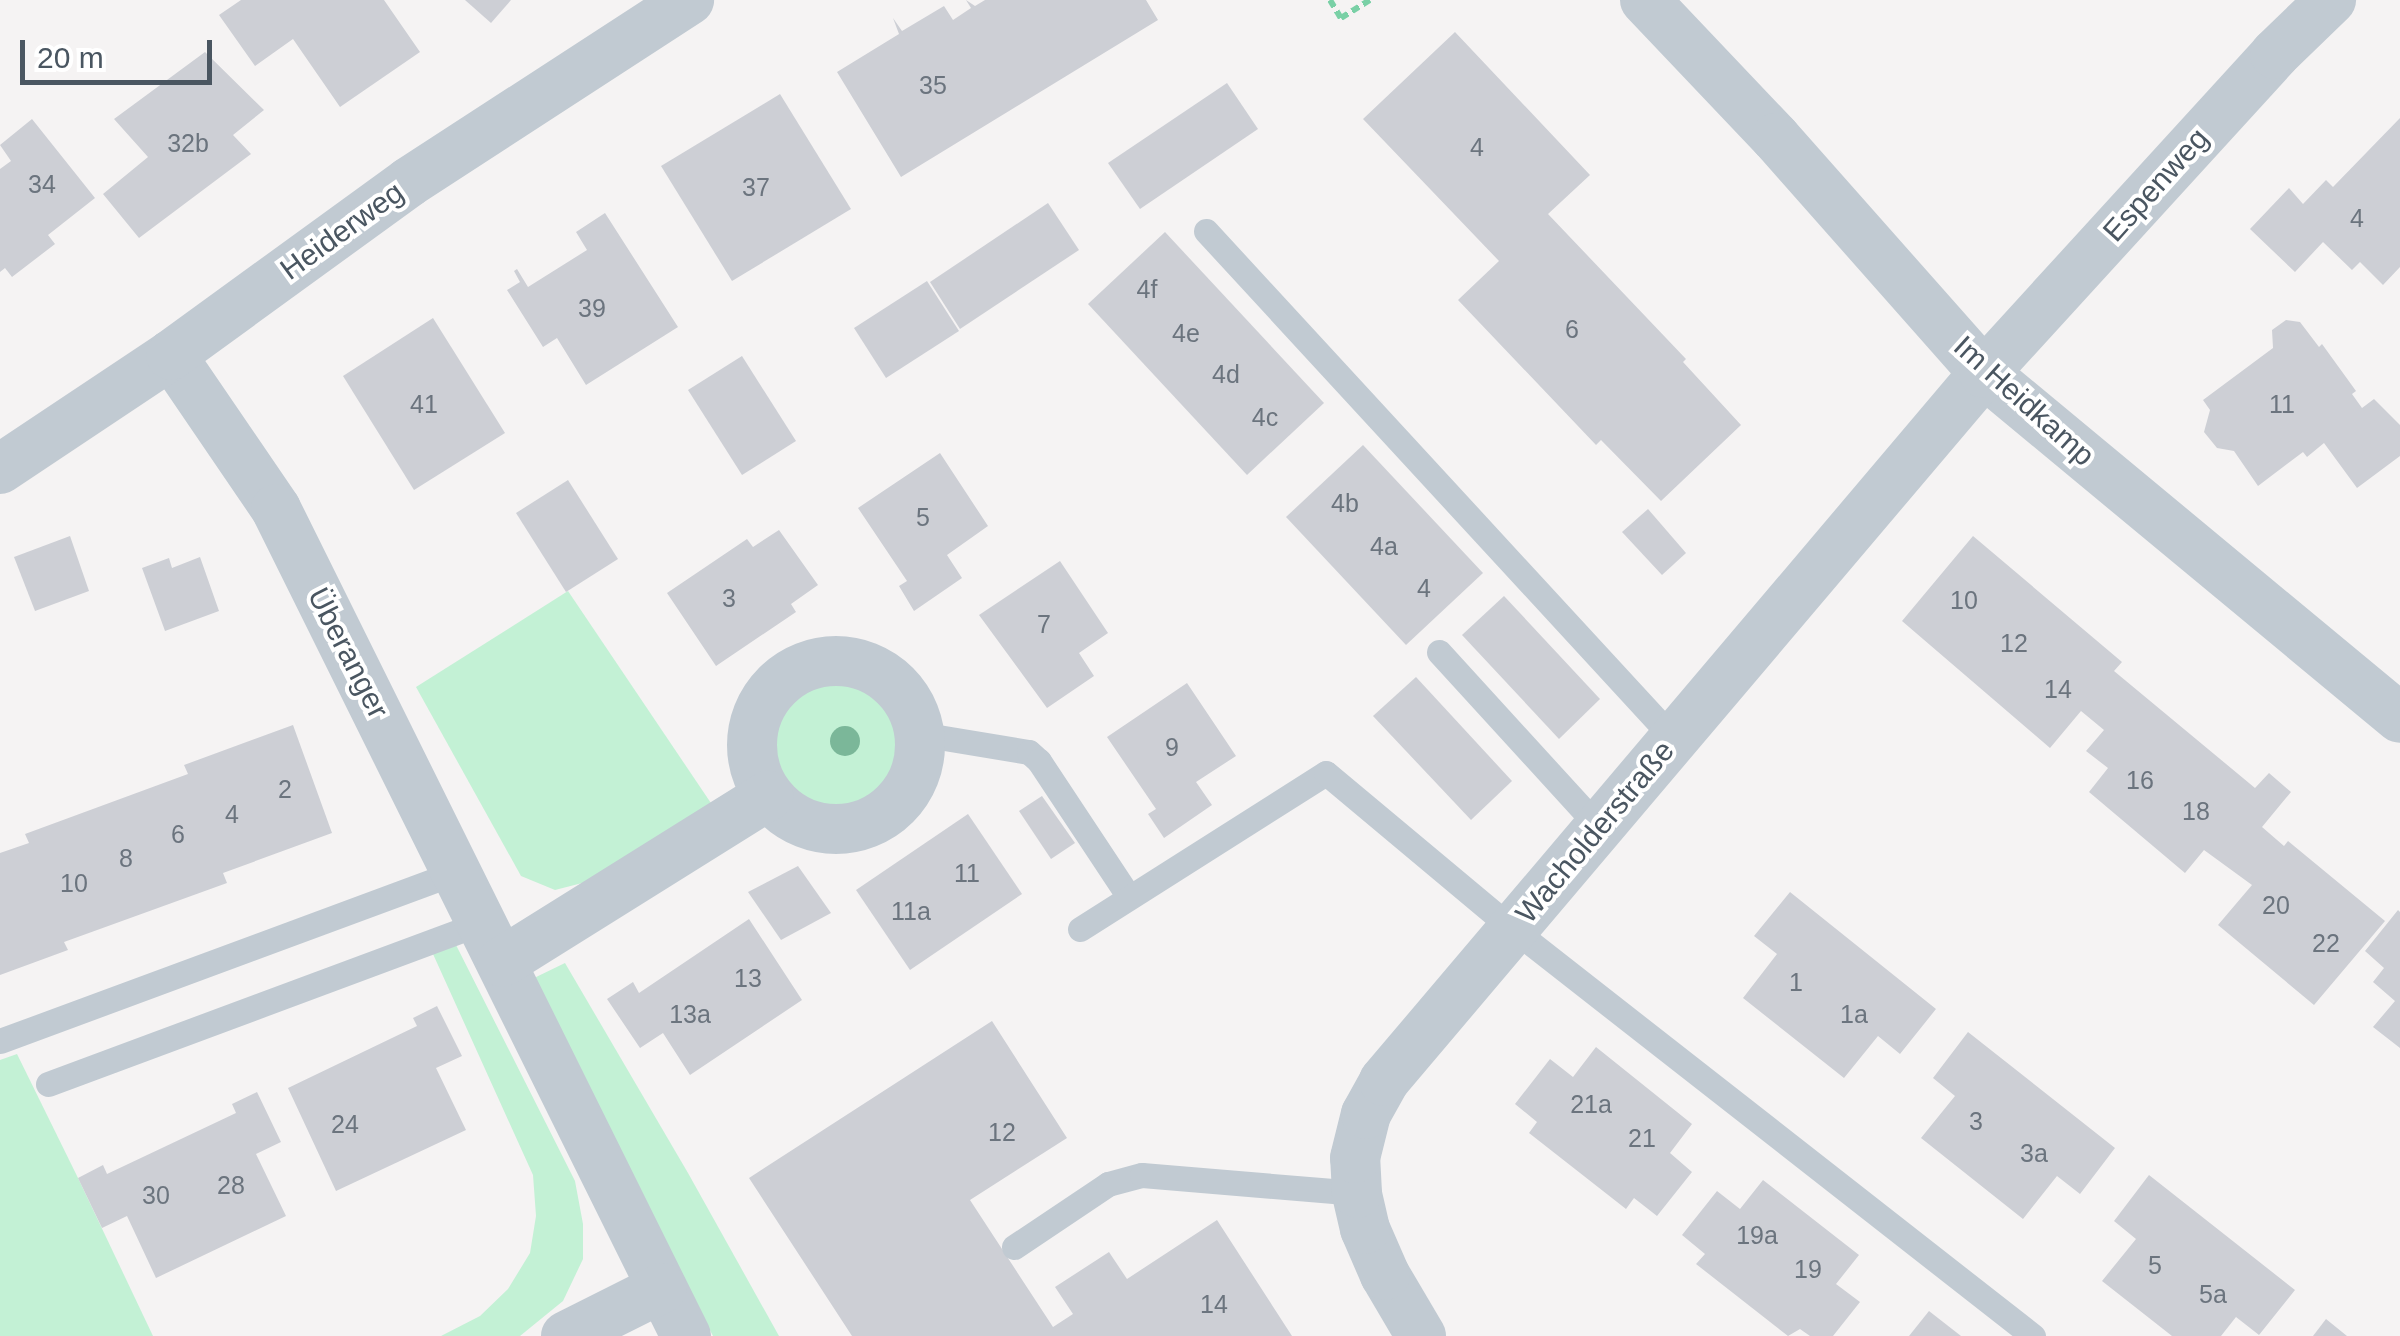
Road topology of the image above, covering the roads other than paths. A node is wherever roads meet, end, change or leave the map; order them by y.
1 (689, 0) edge
2 (1645, 0) edge
3 (2331, 0) edge
4 (1206, 231) dead end
5 (171, 356) junction
6 (1984, 373) junction
7 (0, 469) edge
8 (1438, 652) dead end
9 (2400, 718) edge
10 (920, 734) junction
11 (1673, 738) junction
12 (768, 796) junction
13 (1599, 827) junction
14 (457, 872) junction
15 (1129, 897) junction
16 (1080, 929) dead end
17 (1514, 930) junction
18 (492, 943) junction
19 (0, 1041) edge
20 (48, 1084) dead end
21 (1357, 1193) junction
22 (1014, 1247) dead end
23 (662, 1288) junction
24 (566, 1336) edge
25 (686, 1336) edge
26 (1421, 1336) edge
27 (2033, 1336) edge

1 - 5 street, Heiderweg
2 - 6 street, Im Heidkamp
3 - 6 street, Espenweg
4 - 11 lane
5 - 7 street, Heiderweg
5 - 14 street, Überanger
6 - 9 street, Im Heidkamp
6 - 11 street, Wacholderstraße
8 - 13 lane
10 - 12 street
10 - 12 street
10 - 15 lane
11 - 13 street, Wacholderstraße
12 - 18 street
13 - 17 street, Wacholderstraße
14 - 18 street, Überanger
14 - 19 lane
15 - 16 lane
15 - 17 lane
17 - 21 street, Wacholderstraße
17 - 27 lane
18 - 20 lane
18 - 23 street, Überanger
21 - 22 lane
21 - 26 street, Wacholderstraße
23 - 24 street
23 - 25 street, Überanger

